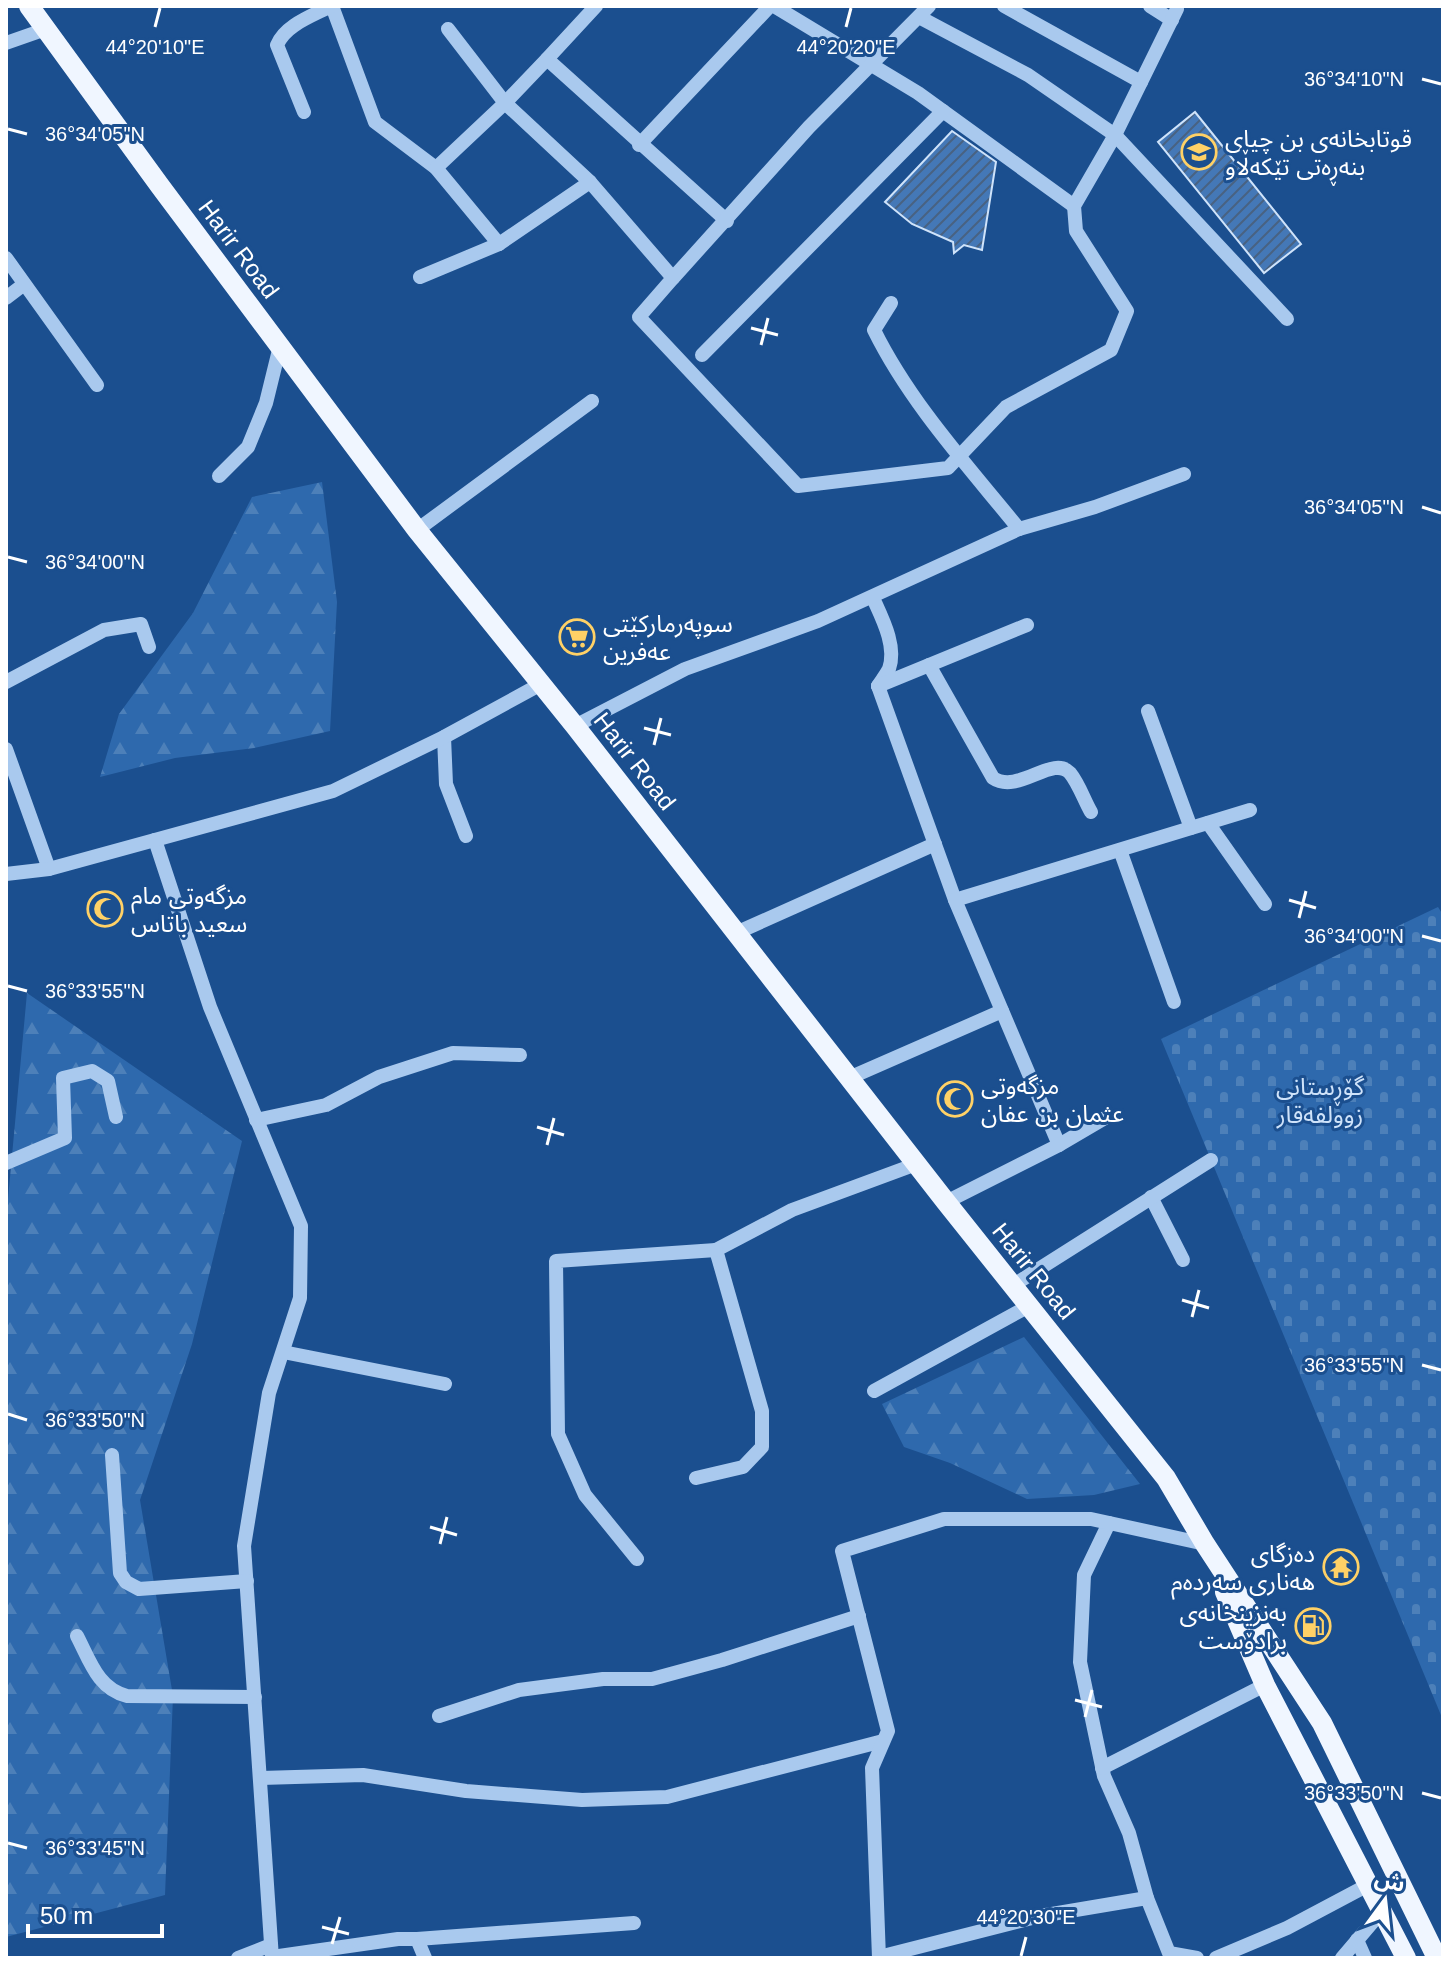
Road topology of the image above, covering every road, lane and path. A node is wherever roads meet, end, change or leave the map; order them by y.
1 (29, 6) edge
2 (331, 6) edge
3 (596, 6) edge
4 (772, 6) edge
5 (1004, 6) edge
6 (1150, 6) edge
7 (924, 12) edge
8 (46, 29) junction
9 (448, 29) dead end
10 (6, 43) edge
11 (547, 59) junction
12 (869, 64) junction
13 (1141, 82) junction
14 (505, 103) junction
15 (943, 111) junction
16 (304, 112) dead end
17 (1115, 135) junction
18 (639, 145) junction
19 (436, 168) junction
20 (590, 182) junction
21 (1074, 206) junction
22 (727, 221) junction
23 (499, 244) junction
24 (6, 258) edge
25 (420, 277) dead end
26 (673, 278) junction
27 (23, 285) junction
28 (6, 298) edge
29 (891, 303) dead end
30 (1287, 319) dead end
31 (280, 346) junction
32 (702, 355) dead end
33 (97, 385) dead end
34 (592, 401) dead end
35 (960, 456) junction
36 (1184, 474) dead end
37 (219, 476) dead end
38 (1019, 529) junction
39 (417, 530) junction
40 (873, 598) junction
41 (1027, 625) dead end
42 (149, 647) dead end
43 (929, 665) junction
44 (6, 682) edge
45 (541, 684) junction
46 (878, 686) junction
47 (1148, 711) dead end
48 (575, 726) junction
49 (444, 737) junction
50 (6, 749) edge
51 (1250, 810) dead end
52 (1091, 812) dead end
53 (1208, 823) junction
54 (1191, 828) junction
55 (466, 836) dead end
56 (155, 840) junction
57 (935, 844) junction
58 (1120, 850) junction
59 (49, 869) junction
60 (6, 874) edge
61 (955, 900) junction
62 (1265, 904) dead end
63 (736, 933) junction
64 (1174, 1002) dead end
65 (1002, 1011) junction
66 (520, 1055) dead end
67 (849, 1078) junction
68 (116, 1117) dead end
69 (1105, 1118) dead end
70 (256, 1120) junction
71 (1059, 1145) junction
72 (913, 1160) junction
73 (1211, 1160) dead end
74 (6, 1163) edge
75 (1151, 1197) junction
76 (946, 1202) junction
77 (716, 1250) junction
78 (1183, 1260) dead end
79 (1012, 1286) junction
80 (1029, 1306) junction
81 (283, 1352) junction
82 (445, 1384) dead end
83 (874, 1391) dead end
84 (112, 1455) dead end
85 (696, 1478) dead end
86 (1109, 1523) junction
87 (1205, 1544) junction
88 (637, 1559) dead end
89 (247, 1581) junction
90 (859, 1616) junction
91 (77, 1636) dead end
92 (1265, 1685) junction
93 (255, 1697) junction
94 (439, 1716) dead end
95 (883, 1741) junction
96 (1102, 1768) junction
97 (261, 1778) junction
98 (1368, 1885) junction
99 (1147, 1898) junction
100 (1382, 1911) junction
101 (634, 1923) dead end
102 (417, 1939) junction
103 (1357, 1940) junction
104 (272, 1954) edge
105 (238, 1958) edge
106 (425, 1958) edge
107 (879, 1958) edge
108 (1197, 1958) edge
109 (1216, 1958) edge
110 (1342, 1958) edge
111 (1365, 1958) edge
112 (1406, 1958) edge
113 (1437, 1958) edge

1 - 8 main road, Harir Road
2 - 16 street
2 - 19 street
3 - 11 street
4 - 12 street
4 - 18 street
5 - 13 street
6 - 13 street
7 - 12 street
7 - 17 street
8 - 10 street
8 - 31 main road, Harir Road
9 - 14 street
11 - 14 street
11 - 18 street
12 - 15 street
12 - 22 street
13 - 17 street
14 - 19 street
14 - 20 street
15 - 21 street
15 - 32 street
17 - 21 street
17 - 30 street
18 - 22 street
19 - 23 street
20 - 23 street
20 - 26 street
21 - 35 street
22 - 26 street
23 - 25 street
24 - 27 street
26 - 35 street
27 - 28 street
27 - 33 street
29 - 35 street
31 - 37 street
31 - 39 main road, Harir Road
34 - 39 street
35 - 38 street
36 - 38 street
38 - 40 street
39 - 45 main road, Harir Road
40 - 46 street
40 - 48 street
41 - 43 street
42 - 44 street
43 - 46 street
43 - 52 street
45 - 48 main road, Harir Road
45 - 49 street
46 - 57 street
47 - 54 street
48 - 63 main road, Harir Road
49 - 55 street
49 - 56 street
50 - 59 street
51 - 53 street
53 - 54 street
53 - 62 street
54 - 58 street
56 - 59 street
56 - 70 street
57 - 61 street
57 - 63 street
58 - 61 street
58 - 64 street
59 - 60 street
61 - 65 street
63 - 67 main road, Harir Road
65 - 67 street
65 - 71 street
66 - 70 street
67 - 72 main road, Harir Road
68 - 74 street
69 - 71 street
70 - 81 street
71 - 76 street
72 - 76 main road, Harir Road
72 - 77 street
73 - 75 street
75 - 78 street
75 - 79 street
76 - 79 main road, Harir Road
77 - 85 street
77 - 88 street
79 - 80 main road, Harir Road
80 - 83 street
80 - 87 main road, Harir Road
81 - 82 street
81 - 89 street
84 - 89 street
86 - 87 street
86 - 90 street
86 - 96 street
87 - 92 main road
87 - 113 main road
89 - 93 street
90 - 94 street
90 - 95 street
91 - 93 street
92 - 96 street
92 - 98 main road
93 - 97 street
95 - 97 street
95 - 107 street
96 - 99 street
97 - 104 street
98 - 100 main road
98 - 109 street
99 - 107 street
99 - 108 street
100 - 103 street
100 - 112 main road
101 - 102 street
102 - 104 street
102 - 106 street
103 - 110 street
103 - 111 street
104 - 105 street

